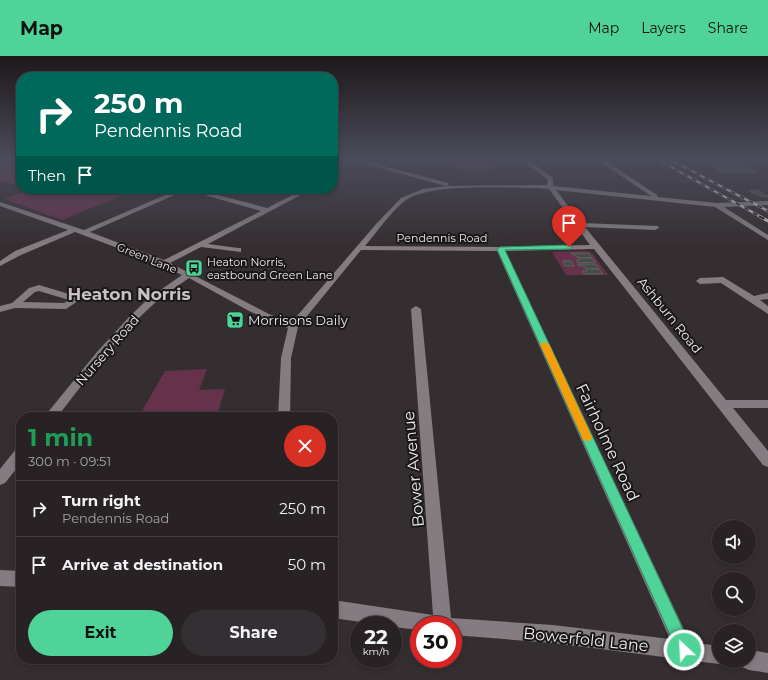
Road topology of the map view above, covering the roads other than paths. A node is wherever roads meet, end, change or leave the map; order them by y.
1 (441, 188) edge
2 (552, 188) edge
3 (569, 188) edge
4 (642, 188) edge
5 (173, 194) edge
6 (207, 194) edge
7 (299, 194) edge
8 (657, 198) junction
9 (768, 203) edge
10 (1, 205) edge
11 (717, 205) junction
12 (266, 210) junction
13 (580, 225) junction
14 (655, 228) dead end
15 (74, 230) junction
16 (83, 233) junction
17 (768, 238) edge
18 (201, 245) junction
19 (596, 247) junction
20 (359, 248) junction
21 (500, 249) junction
22 (238, 250) dead end
23 (2, 261) edge
24 (163, 264) junction
25 (188, 274) junction
26 (700, 281) dead end
27 (768, 296) edge
28 (753, 299) junction
29 (15, 304) junction
30 (0, 309) edge
31 (416, 309) dead end
32 (768, 311) edge
33 (293, 327) junction
34 (723, 404) junction
35 (768, 404) edge
36 (54, 412) edge
37 (284, 412) edge
38 (16, 459) edge
39 (768, 461) edge
40 (0, 479) edge
41 (0, 578) edge
42 (16, 579) edge
43 (338, 610) edge
44 (442, 616) edge
45 (410, 620) edge
46 (462, 627) edge
47 (684, 650) junction
48 (712, 654) edge
49 (756, 661) edge
50 (768, 663) edge

1 - 20 street
2 - 13 street, Ashburn Road
3 - 8 street
4 - 8 street
5 - 16 street
6 - 12 street
7 - 12 street
8 - 11 street
9 - 11 street
10 - 15 street, Green Lane
11 - 17 street
12 - 18 street
13 - 14 street
13 - 19 street, Ashburn Road
15 - 16 street, Green Lane
15 - 23 street
16 - 24 street, Green Lane
18 - 22 street
18 - 24 street
19 - 21 street, Pendennis Road
19 - 34 street, Ashburn Road
20 - 21 street, Pendennis Road
20 - 33 street
21 - 47 street, Fairholme Road
24 - 25 street, Green Lane
25 - 33 street, Green Lane
25 - 36 street, Nursery Road
26 - 28 street
27 - 28 street
28 - 32 street
29 - 29 street
29 - 30 street
31 - 44 street, Bower Avenue
33 - 37 street
34 - 35 street
34 - 39 street, Ashburn Road
38 - 40 street
41 - 42 street
43 - 45 street
46 - 47 street, Bowerfold Lane
47 - 48 street, Bowerfold Lane
49 - 50 street

